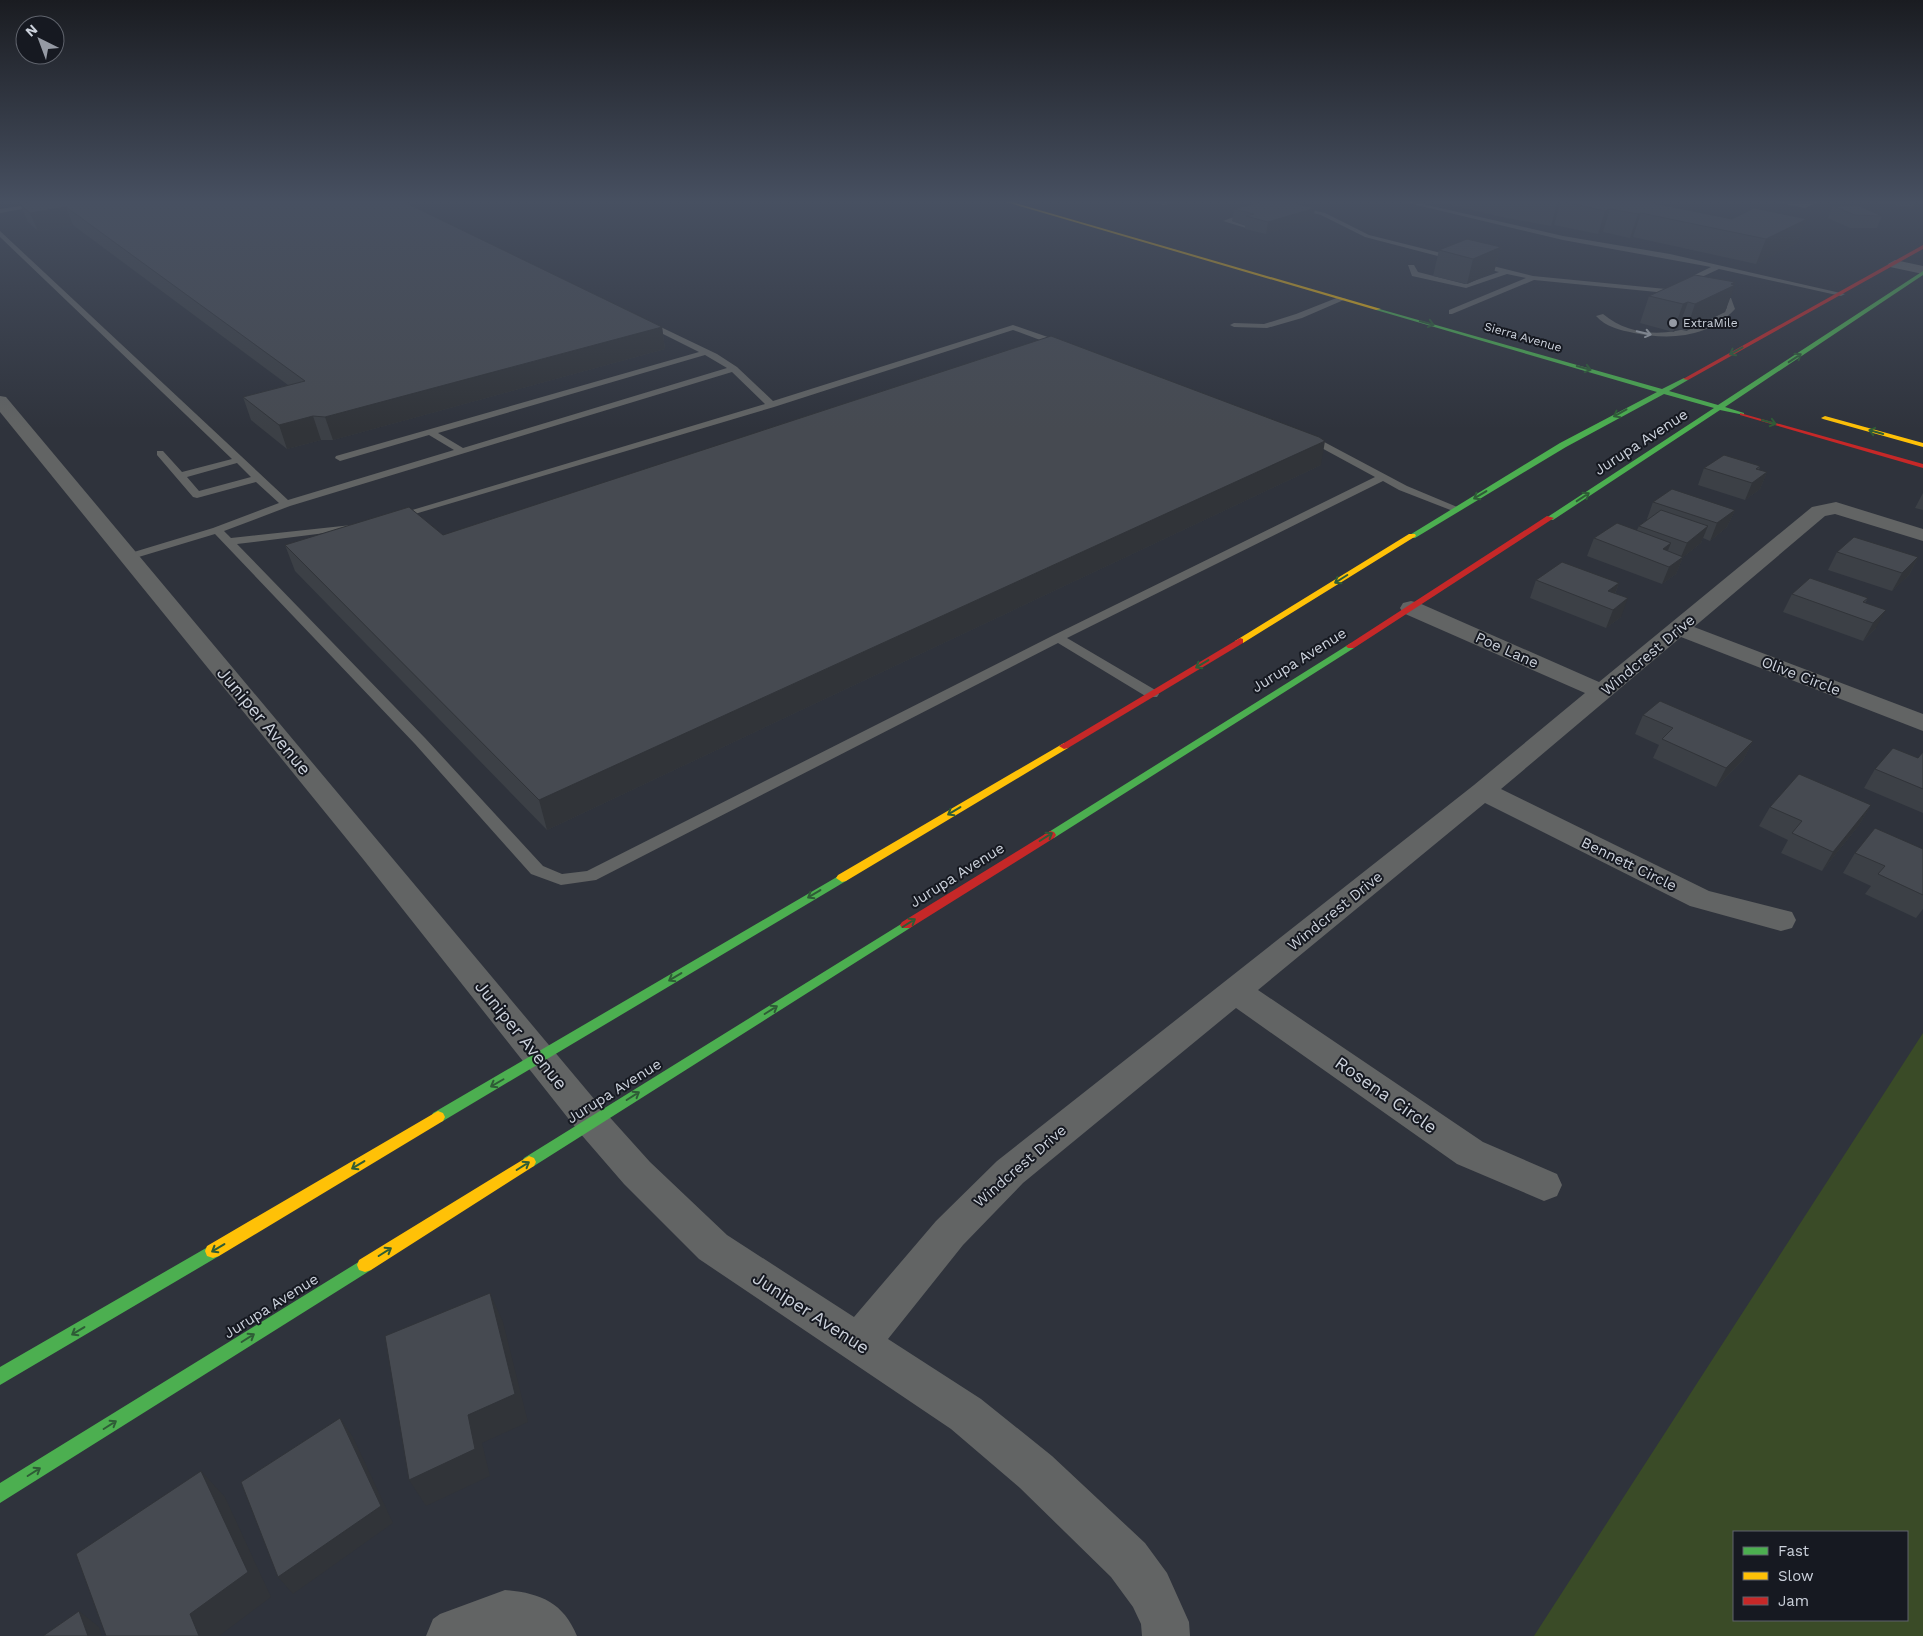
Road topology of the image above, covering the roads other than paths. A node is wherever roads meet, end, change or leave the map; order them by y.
1 (46, 276) edge
2 (1264, 276) edge
3 (1426, 276) edge
4 (1494, 276) edge
5 (1526, 276) edge
6 (1698, 276) edge
7 (1761, 276) edge
8 (1873, 276) edge
9 (1916, 276) edge
10 (1533, 278) junction
11 (1841, 294) junction
12 (1342, 299) junction
13 (1728, 300) edge
14 (1447, 311) joint
15 (636, 316) edge
16 (1600, 316) dead end
17 (1470, 317) dead end
18 (1234, 326) dead end
19 (1068, 347) edge
20 (706, 352) junction
21 (734, 369) junction
22 (1670, 374) dead end
23 (1686, 379) junction
24 (1704, 384) dead end
25 (1722, 389) dead end
26 (1664, 390) junction
27 (1740, 394) junction
28 (1759, 400) dead end
29 (0, 401) edge
30 (771, 405) junction
31 (1722, 408) junction
32 (1815, 415) dead end
33 (1296, 430) edge
34 (430, 432) junction
35 (1923, 445) edge
36 (462, 451) junction
37 (160, 453) dead end
38 (340, 458) dead end
39 (239, 460) junction
40 (1923, 466) edge
41 (180, 476) junction
42 (1383, 477) junction
43 (258, 478) junction
44 (286, 504) junction
45 (1456, 509) junction
46 (384, 520) edge
47 (367, 525) edge
48 (217, 530) junction
49 (1923, 535) edge
50 (228, 542) junction
51 (128, 557) junction
52 (1411, 608) junction
53 (1680, 629) junction
54 (1058, 638) junction
55 (1603, 692) junction
56 (1152, 694) junction
57 (1923, 723) edge
58 (1483, 791) junction
59 (1781, 920) dead end
60 (1235, 991) junction
61 (540, 1058) junction
62 (592, 1122) junction
63 (1544, 1185) dead end
64 (859, 1343) junction
65 (0, 1377) edge
66 (0, 1494) edge
67 (1166, 1629) edge
68 (450, 1636) edge
69 (553, 1636) edge

1 - 39 lane
2 - 12 main road, Sierra Avenue
3 - 4 lane
5 - 10 lane
6 - 10 lane
7 - 11 lane
8 - 11 main road, Jurupa Avenue
27 -> 9 main road, Jurupa Avenue
10 - 14 lane
11 -> 23 main road, Jurupa Avenue
12 - 18 lane
12 -> 26 main road, Sierra Avenue
16 -> 13 lane
14 - 17 main road, Sierra Avenue
15 - 20 lane
19 - 30 lane
20 - 21 lane
20 - 34 lane
21 - 30 lane
21 - 36 lane
22 - 23 main road
23 - 24 main road
23 - 26 main road, Jurupa Avenue
25 - 27 main road
26 - 31 main road, Sierra Avenue
26 -> 45 main road, Jurupa Avenue
27 - 28 main road
27 - 31 main road, Jurupa Avenue
29 - 51 street, Juniper Avenue
30 - 46 lane
31 -> 40 main road, Sierra Avenue
52 -> 31 main road, Jurupa Avenue
35 -> 32 main road
33 - 42 lane
34 - 36 lane
34 - 38 lane
36 - 44 lane
37 - 41 lane
39 - 41 lane
39 - 43 lane
41 - 43 lane
42 - 45 lane
42 - 54 lane
43 - 44 lane
44 - 48 lane
45 -> 56 main road, Jurupa Avenue
47 - 50 lane
48 - 50 lane
48 - 51 lane
49 - 53 street, Windcrest Drive
50 - 54 lane
51 - 61 street, Juniper Avenue
52 - 55 street, Poe Lane
62 -> 52 main road, Jurupa Avenue
53 - 55 street, Windcrest Drive
53 - 57 street, Olive Circle
54 - 56 lane
55 - 58 street, Windcrest Drive
56 -> 61 main road, Jurupa Avenue
58 - 59 street, Bennett Circle
58 - 60 street, Windcrest Drive
60 - 63 street, Rosena Circle
60 - 64 street, Windcrest Drive
61 - 62 street, Juniper Avenue
61 -> 65 main road, Jurupa Avenue
62 - 64 street, Juniper Avenue
66 -> 62 main road, Jurupa Avenue
64 - 67 street, Juniper Avenue
68 - 69 street

